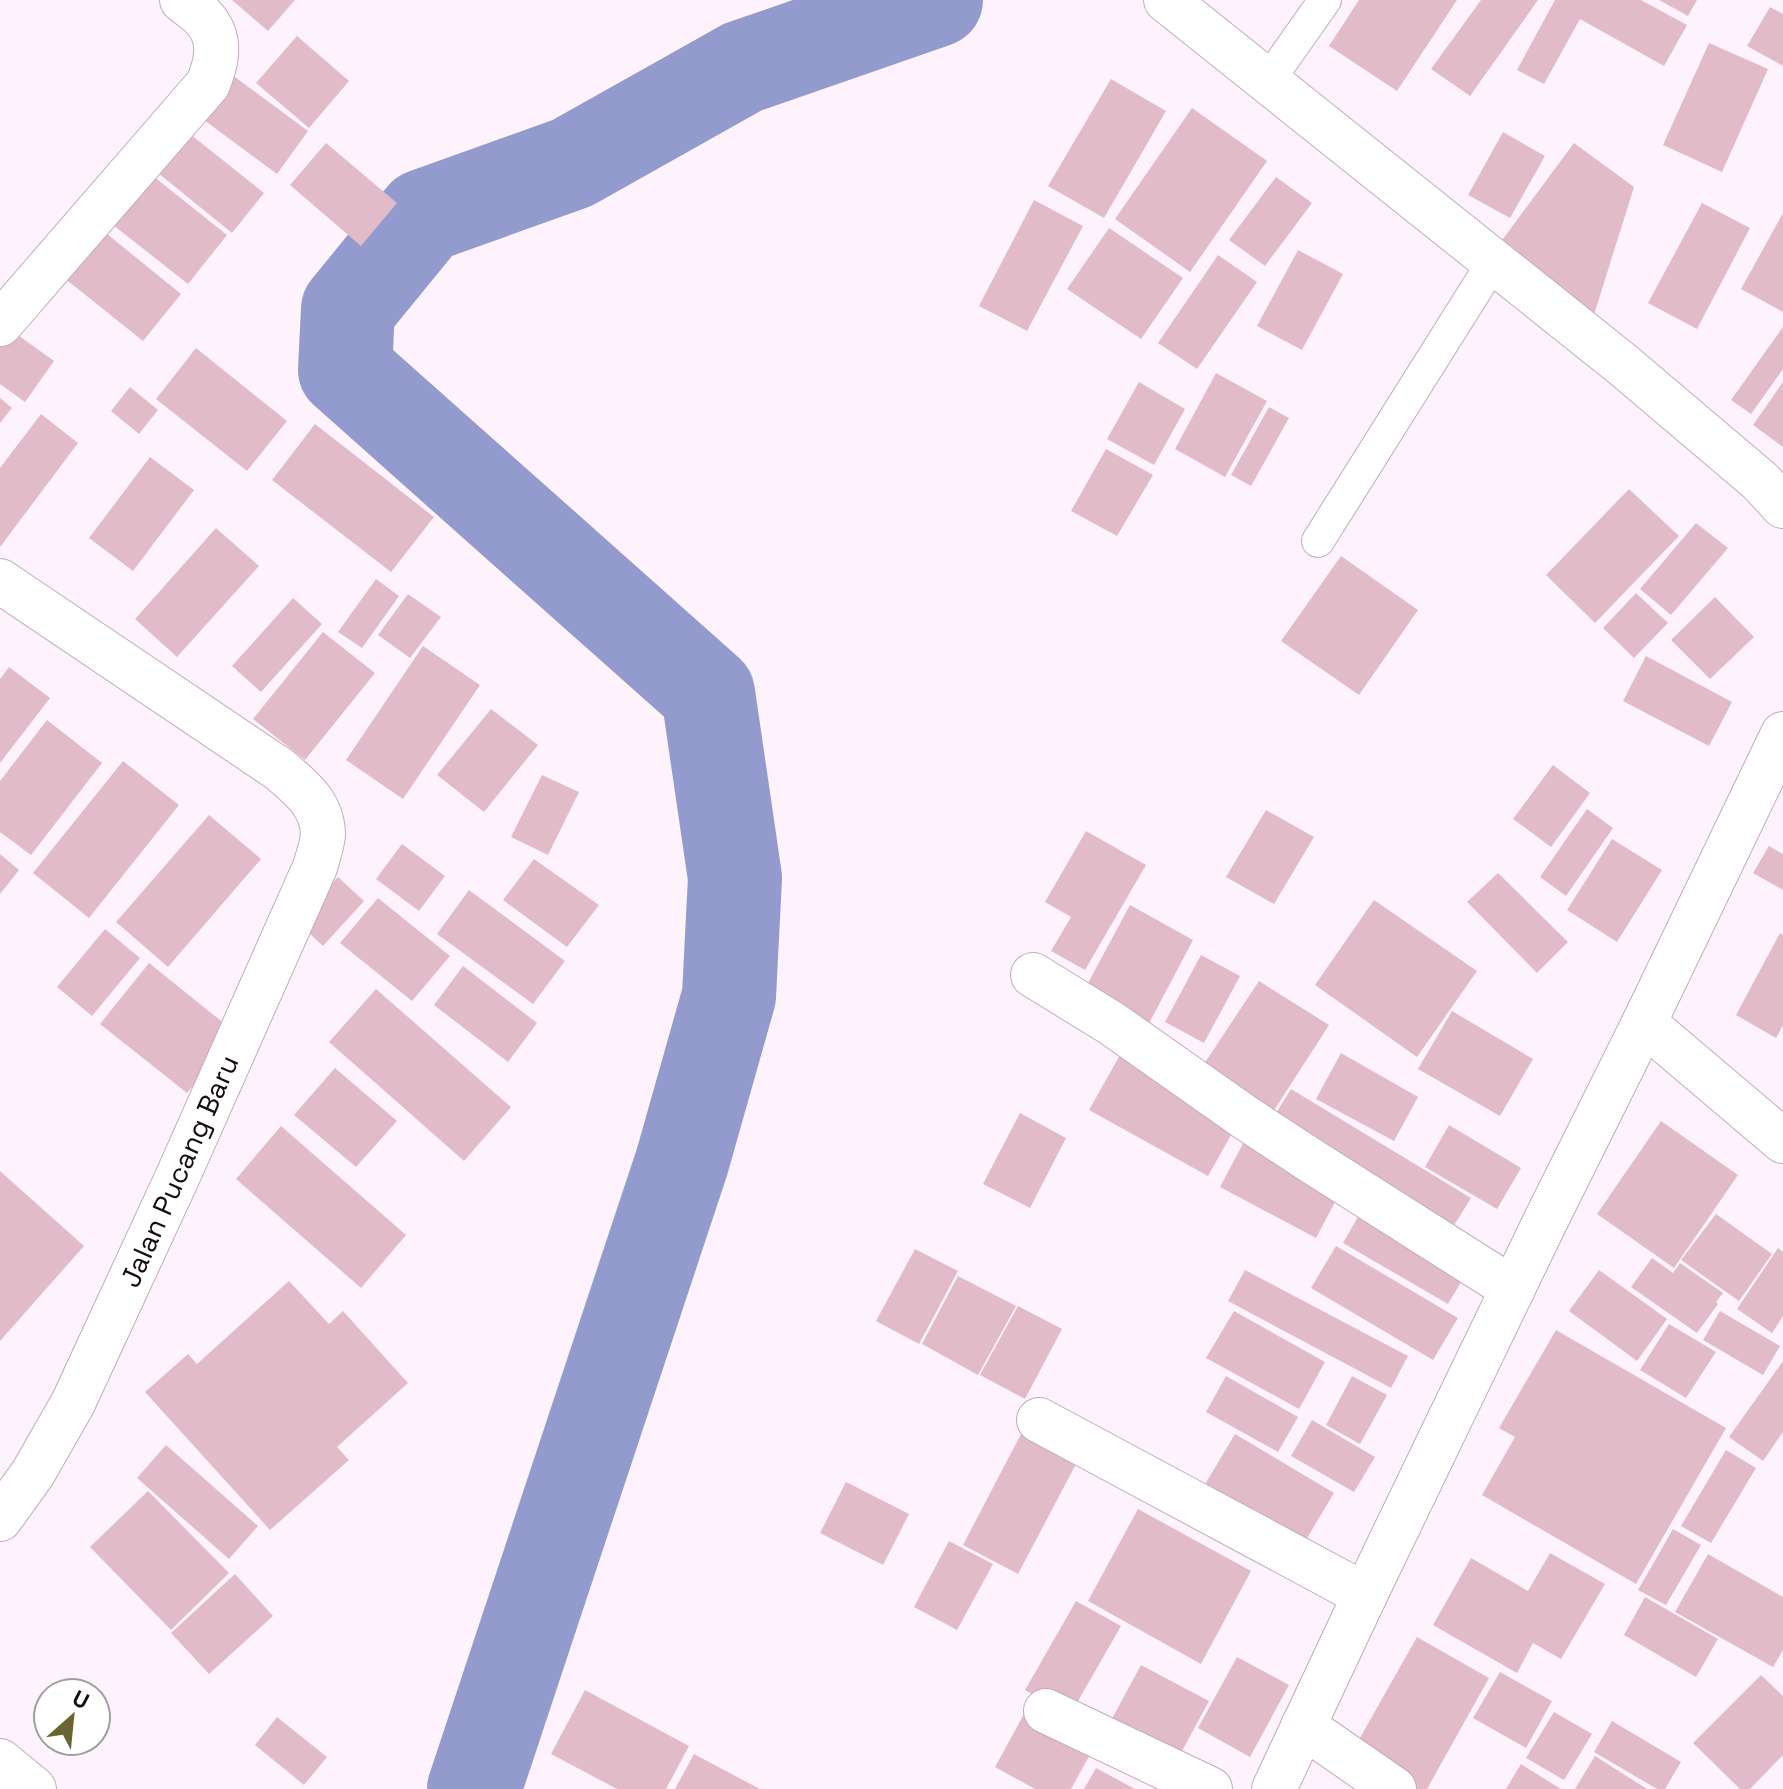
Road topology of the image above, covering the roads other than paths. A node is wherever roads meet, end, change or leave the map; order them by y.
1 (182, 0) edge
2 (1166, 0) edge
3 (1325, 0) edge
4 (1268, 81) junction
5 (1494, 261) junction
6 (0, 324) edge
7 (1783, 506) edge
8 (1318, 541) dead end
9 (0, 581) edge
10 (1783, 734) edge
11 (1033, 975) dead end
12 (1644, 1023) junction
13 (1783, 1141) edge
14 (1513, 1289) junction
15 (1039, 1420) dead end
16 (0, 1519) edge
17 (1365, 1595) junction
18 (1046, 1711) dead end
19 (1303, 1726) junction
20 (0, 1761) edge
21 (34, 1789) edge
22 (1210, 1789) edge
23 (1274, 1789) edge
24 (1394, 1789) edge

1 - 6 street
2 - 4 street
3 - 4 lane
4 - 5 street
5 - 7 street
5 - 8 lane
9 - 16 street, Jalan Pucang Baru
10 - 12 street
11 - 14 street
12 - 13 street
12 - 14 street
14 - 17 street
15 - 17 street
17 - 19 street
18 - 22 street
19 - 23 street
19 - 24 street
20 - 21 street

